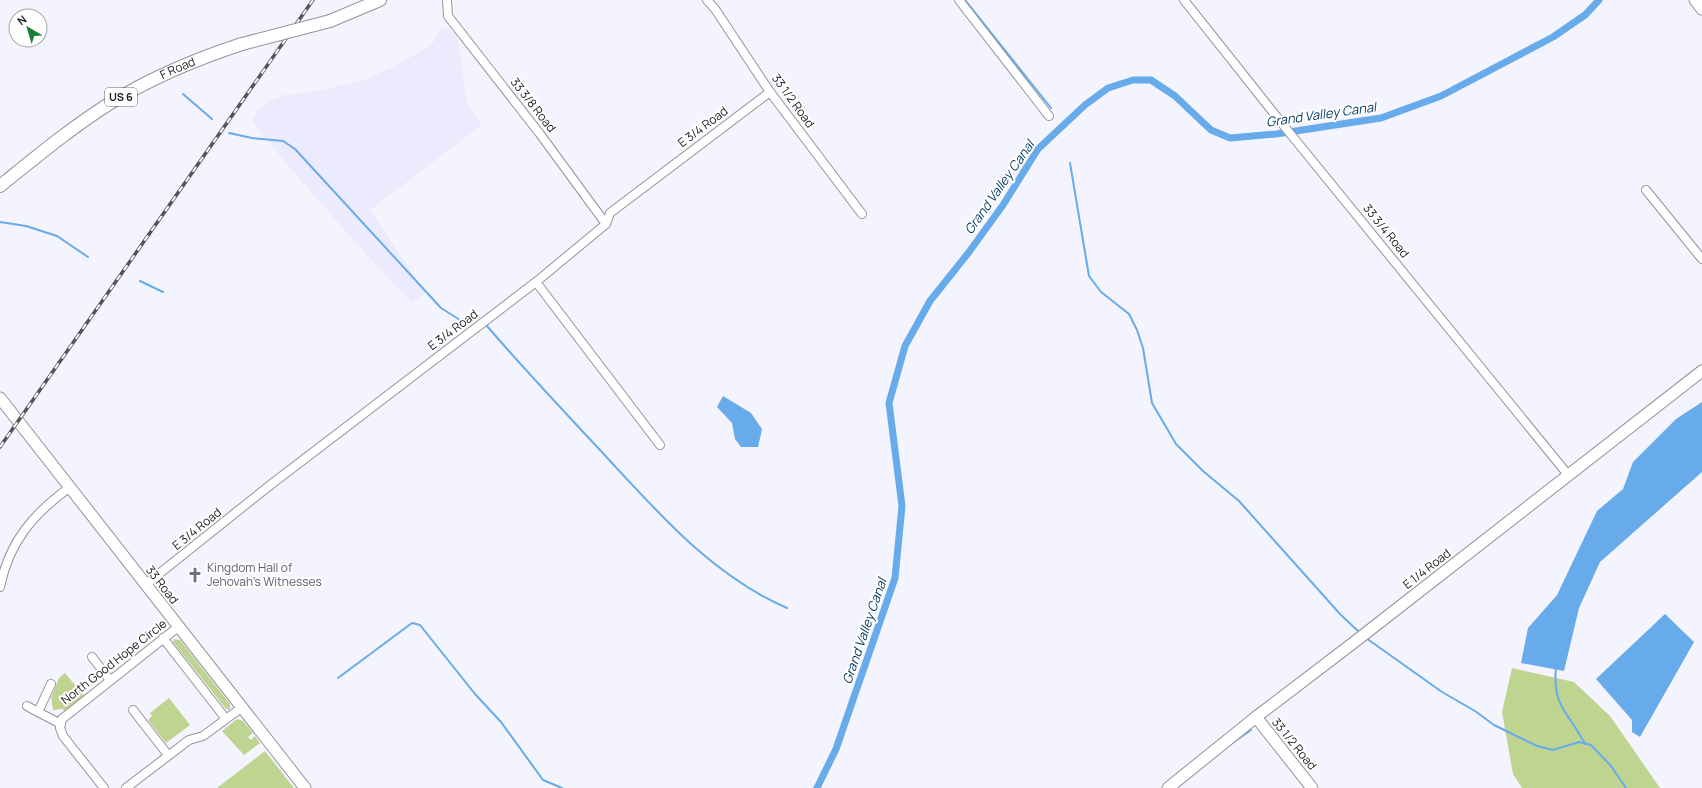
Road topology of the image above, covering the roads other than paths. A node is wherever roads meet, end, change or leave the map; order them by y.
1 (380, 0) edge
2 (447, 0) edge
3 (707, 0) edge
4 (960, 0) edge
5 (1184, 0) edge
6 (1695, 0) edge
7 (1702, 9) edge
8 (770, 92) junction
9 (1050, 116) dead end
10 (0, 186) edge
11 (1646, 190) dead end
12 (862, 214) dead end
13 (606, 224) junction
14 (1702, 259) edge
15 (536, 282) junction
16 (1702, 371) edge
17 (0, 398) edge
18 (660, 445) dead end
19 (1569, 476) junction
20 (70, 488) junction
21 (145, 585) junction
22 (0, 587) edge
23 (178, 627) junction
24 (163, 638) junction
25 (92, 657) dead end
26 (110, 680) junction
27 (51, 684) dead end
28 (27, 706) dead end
29 (241, 708) junction
30 (132, 710) dead end
31 (38, 712) junction
32 (1256, 717) junction
33 (226, 719) junction
34 (60, 724) junction
35 (168, 755) junction
36 (104, 788) edge
37 (126, 788) edge
38 (305, 788) edge
39 (1168, 788) edge
40 (1312, 788) edge

1 - 10 main road, F Road / US 6, bridge
2 - 13 street, 33 3/8 Road
3 - 8 street, 33 1/2 Road
4 - 9 street
5 - 19 street, 33 3/4 Road
6 - 7 street
8 - 12 street, 33 1/2 Road
8 - 13 street, E 3/4 Road
11 - 14 street
13 - 15 street, E 3/4 Road
15 - 18 street
15 - 21 street, E 3/4 Road
16 - 19 street, E 1/4 Road
17 - 20 street, 33 Road
19 - 32 street, E 1/4 Road
20 - 21 street, 33 Road
20 - 22 street
21 - 23 street, 33 Road
23 - 24 street, North Good Hope Circle
23 - 29 street, 33 Road
24 - 26 street, North Good Hope Circle
24 - 33 street
25 - 26 street
26 - 34 street, North Good Hope Circle
27 - 31 street
28 - 31 street
29 - 33 street
29 - 38 street, 33 Road
30 - 35 street
31 - 34 street
32 - 39 street, E 1/4 Road
32 - 40 street, 33 1/2 Road
33 - 35 street
34 - 36 street
35 - 37 street

